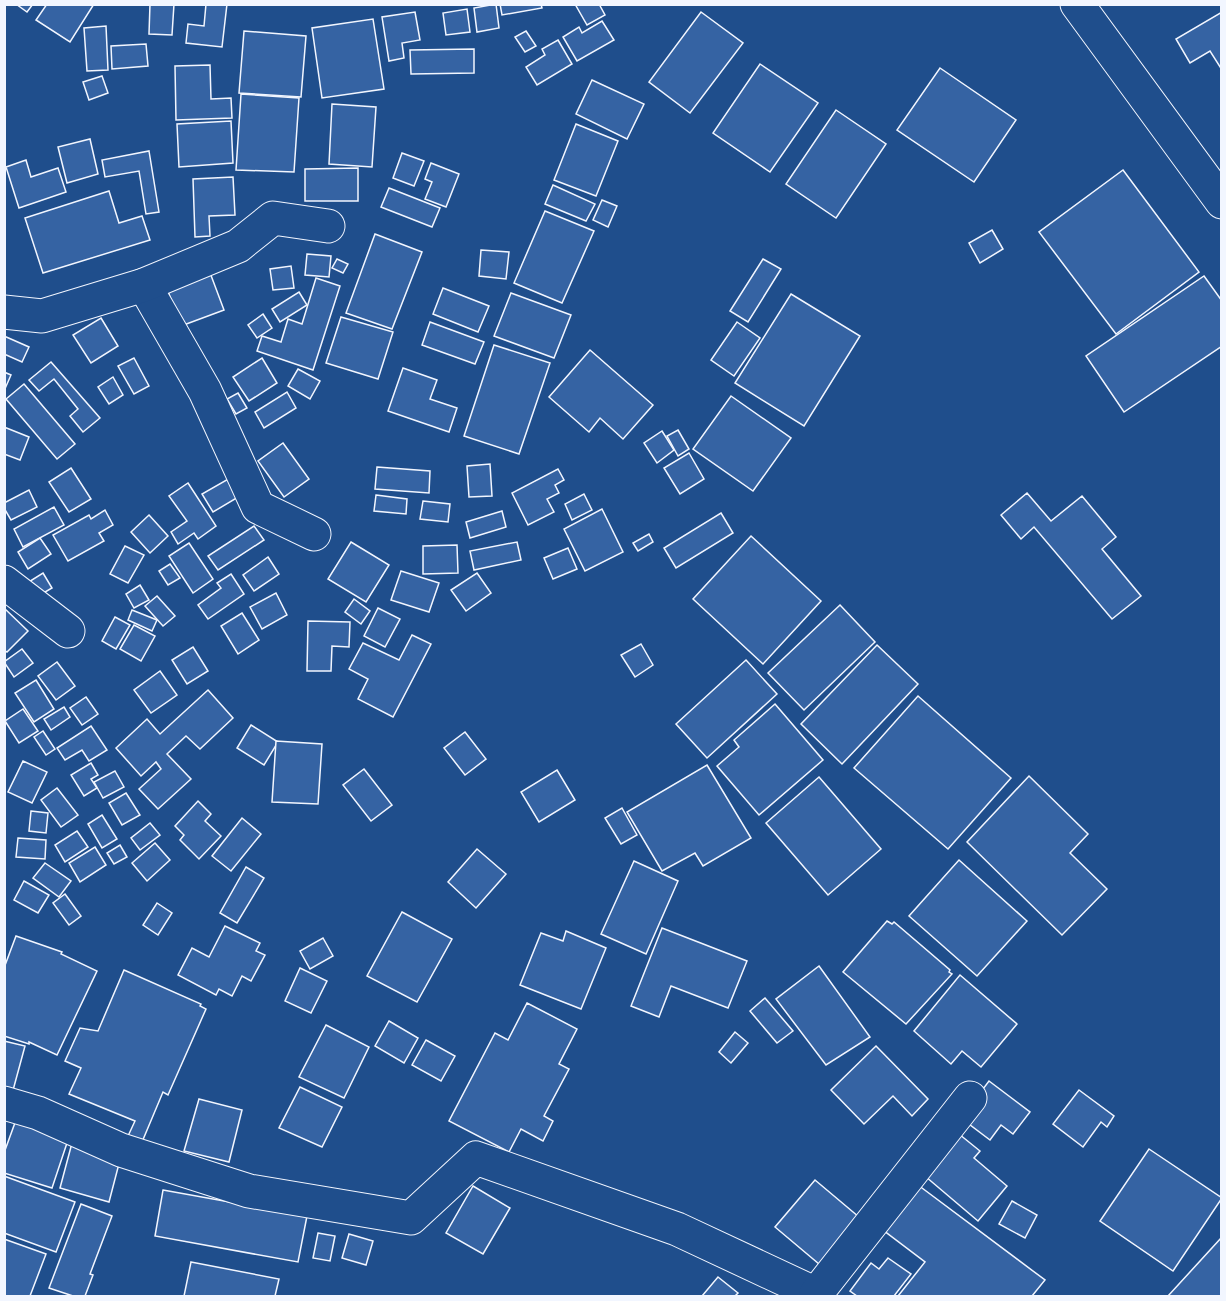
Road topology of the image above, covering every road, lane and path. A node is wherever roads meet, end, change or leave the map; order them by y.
1 (1077, 4) edge
2 (1221, 202) edge
3 (328, 226) dead end
4 (144, 285) junction
5 (4, 312) edge
6 (314, 534) dead end
7 (4, 582) edge
8 (68, 631) dead end
9 (970, 1098) dead end
10 (4, 1103) edge
11 (817, 1295) edge

1 - 2 main road
3 - 4 main road
4 - 5 main road
4 - 6 main road
7 - 8 main road
9 - 11 main road
10 - 11 main road

